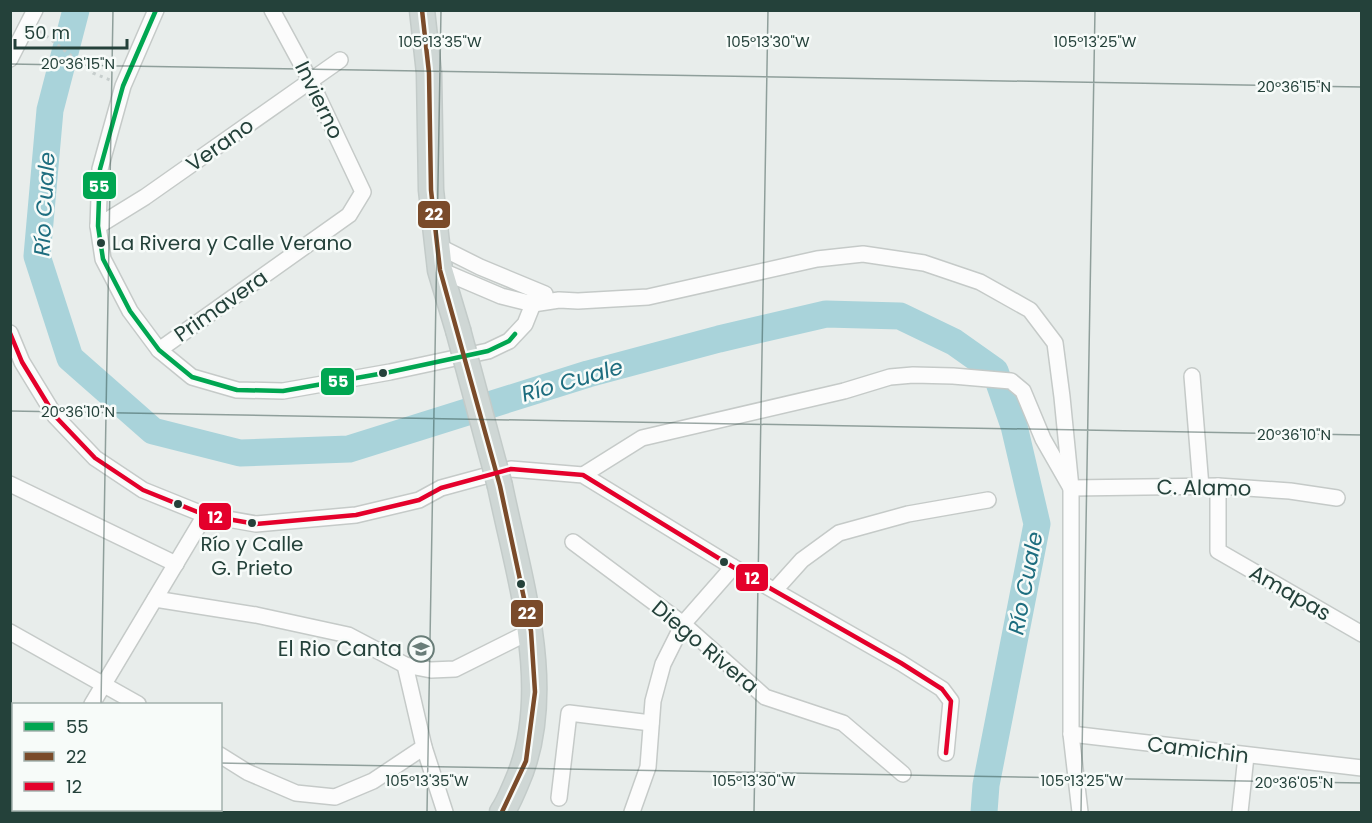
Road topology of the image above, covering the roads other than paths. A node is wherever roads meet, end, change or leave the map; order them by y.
1 (35, 10) edge
2 (272, 10) edge
3 (422, 10) edge
4 (159, 13) edge
5 (10, 59) edge
6 (340, 60) dead end
7 (311, 82) junction
8 (363, 192) joint
9 (98, 226) junction
10 (438, 246) junction
11 (440, 270) junction
12 (535, 297) junction
13 (10, 333) edge
14 (159, 350) junction
15 (1192, 376) dead end
16 (583, 475) junction
17 (505, 478) junction
18 (10, 484) edge
19 (1218, 486) junction
20 (1201, 487) junction
21 (1071, 488) junction
22 (1337, 498) dead end
23 (988, 500) dead end
24 (205, 515) junction
25 (573, 542) dead end
26 (176, 564) junction
27 (733, 567) junction
28 (775, 590) junction
29 (155, 598) junction
30 (683, 624) junction
31 (531, 631) junction
32 (10, 632) edge
33 (1362, 634) edge
34 (405, 665) junction
35 (105, 686) junction
36 (93, 703) edge
37 (135, 703) edge
38 (651, 723) junction
39 (1071, 734) junction
40 (424, 747) junction
41 (946, 753) dead end
42 (222, 756) edge
43 (1246, 756) junction
44 (1362, 768) edge
45 (903, 774) dead end
46 (559, 798) dead end
47 (445, 813) edge
48 (502, 813) edge
49 (632, 813) edge
50 (1080, 813) edge
51 (1240, 813) edge

1 - 5 street
2 - 7 street, Invierno
3 - 10 main road
4 - 9 street
6 - 7 street, Verano
7 - 8 street, Invierno
7 - 9 street, Verano
8 - 14 street, Primavera
9 - 14 street
10 - 11 main road
10 - 12 street
11 - 12 street
11 - 17 main road, bridge
12 - 14 street
12 - 21 street
13 - 24 street
15 - 20 street
16 - 17 street
16 - 21 street
16 - 27 street
17 - 24 street
17 - 31 main road
18 - 26 street
19 - 20 street, C. Alamo
19 - 22 street, C. Alamo
19 - 33 street, Amapas
20 - 21 street, C. Alamo
21 - 39 street
23 - 28 street
24 - 26 street
25 - 30 street, Diego Rivera
26 - 29 street
27 - 28 street
27 - 30 street
28 - 41 street
29 - 34 street
29 - 35 street
30 - 38 street
30 - 45 street, Diego Rivera
31 - 34 street
31 - 48 main road
32 - 35 street
34 - 40 street
35 - 36 street
35 - 37 street
38 - 46 street
38 - 49 street
39 - 43 street, Camichin
39 - 50 street
40 - 42 street
40 - 47 street
43 - 44 street, Camichin
43 - 51 street

